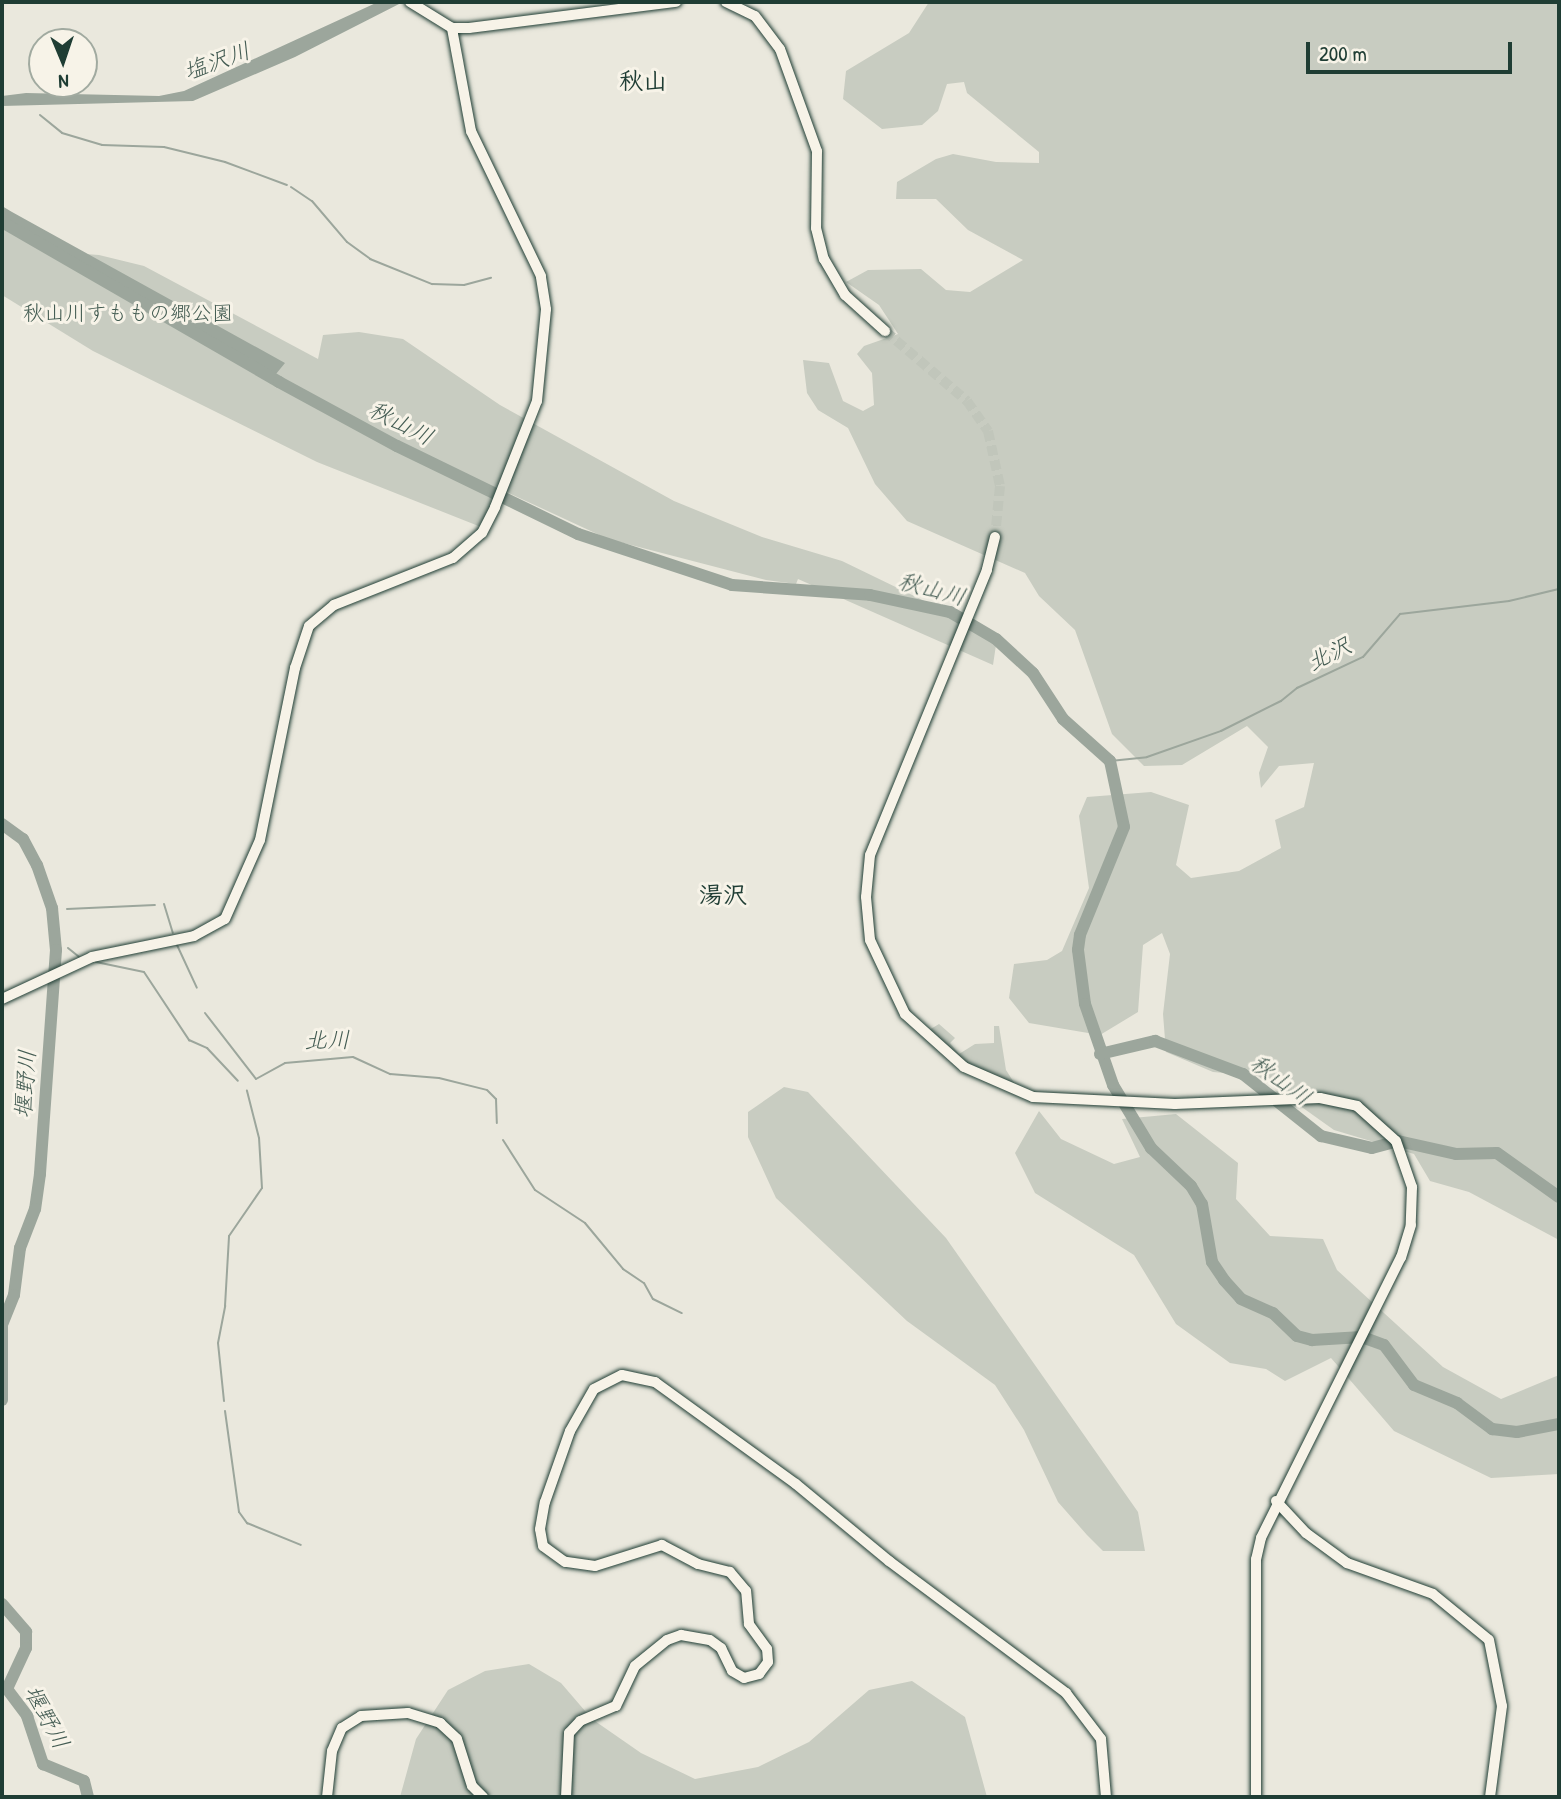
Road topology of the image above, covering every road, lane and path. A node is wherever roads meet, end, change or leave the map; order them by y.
1 (410, 2) edge
2 (676, 2) edge
3 (726, 2) edge
4 (423, 10) junction
5 (486, 26) junction
6 (452, 28) junction
7 (455, 48) junction
8 (885, 331) tunnel mouth
9 (995, 537) tunnel mouth
10 (2, 999) edge
11 (1276, 1501) junction
12 (327, 1797) edge
13 (483, 1797) edge
14 (566, 1797) edge
15 (1106, 1797) edge
16 (1256, 1797) edge
17 (1490, 1797) edge

1 - 4 street
2 - 5 street
3 - 8 street
4 - 6 street
4 - 7 street
5 - 6 street
5 - 7 street
6 - 7 street
7 - 10 street
9 - 11 street
11 - 16 street
11 - 17 street
12 - 13 street
14 - 15 street

